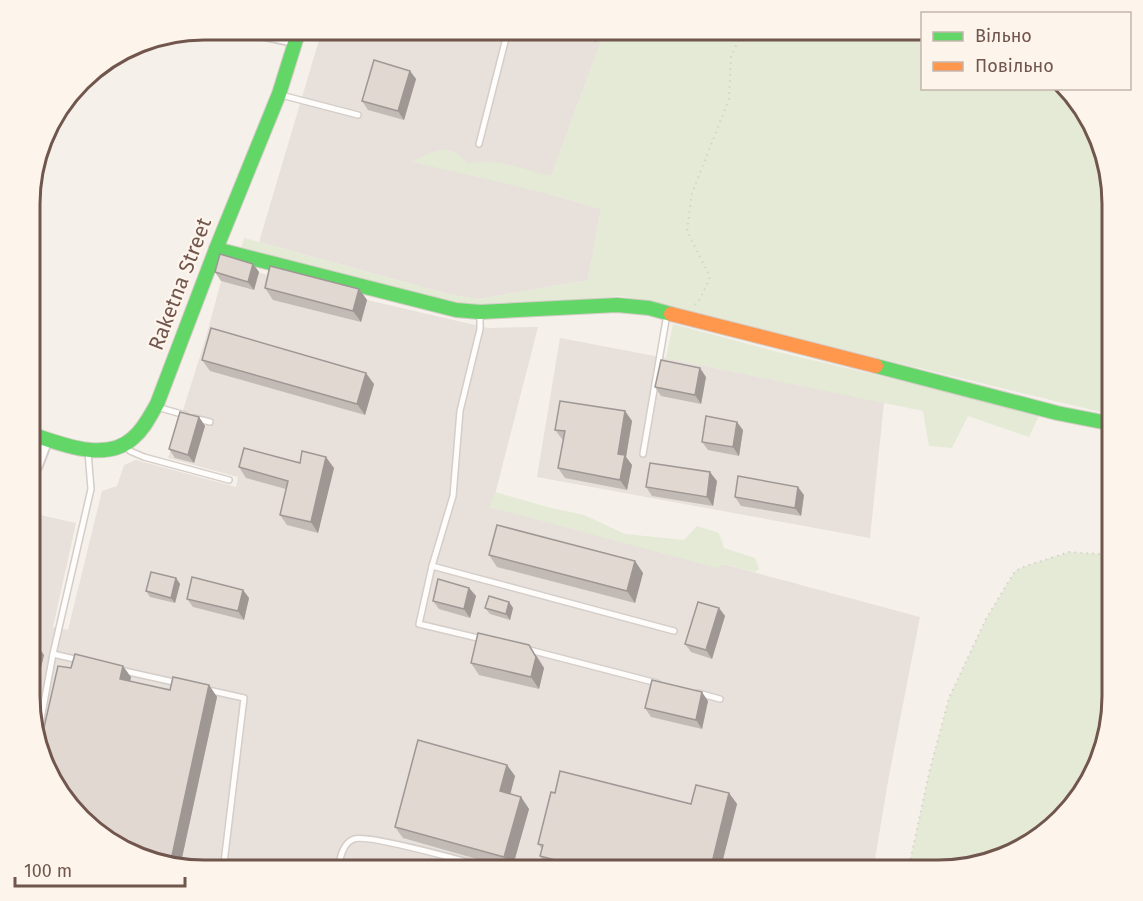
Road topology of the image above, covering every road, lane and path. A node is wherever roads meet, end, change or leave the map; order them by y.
1 (295, 40) edge
2 (505, 40) edge
3 (739, 41) edge
4 (279, 94) junction
5 (358, 114) dead end
6 (479, 144) dead end
7 (216, 249) junction
8 (480, 312) junction
9 (668, 313) junction
10 (687, 318) junction
11 (155, 407) junction
12 (210, 422) dead end
13 (1102, 422) edge
14 (40, 437) edge
15 (47, 439) junction
16 (124, 444) junction
17 (88, 450) junction
18 (642, 454) dead end
19 (41, 456) edge
20 (229, 480) dead end
21 (1102, 554) edge
22 (432, 566) junction
23 (674, 631) dead end
24 (485, 639) edge
25 (518, 647) edge
26 (53, 654) junction
27 (87, 662) edge
28 (109, 667) edge
29 (663, 684) edge
30 (188, 685) edge
31 (199, 688) edge
32 (686, 690) edge
33 (720, 699) dead end
34 (42, 714) edge
35 (224, 860) edge
36 (340, 860) edge
37 (457, 860) edge
38 (910, 860) edge

1 - 4 street, Raketna Street
2 - 6 lane
3 - 10 path
4 - 5 lane
4 - 7 street, Raketna Street
7 - 8 street
7 - 11 street, Raketna Street
8 - 9 street
8 - 22 lane
9 - 10 street
9 - 18 lane
10 - 13 street
11 - 12 lane
11 - 16 street, Raketna Street
14 - 15 street
15 - 17 street
15 - 19 street
16 - 17 street
16 - 20 lane
17 - 26 lane
21 - 38 path
22 - 23 lane
22 - 24 lane
25 - 29 lane
26 - 27 lane
26 - 34 lane
28 - 30 lane
31 - 35 lane
32 - 33 lane
36 - 37 lane

